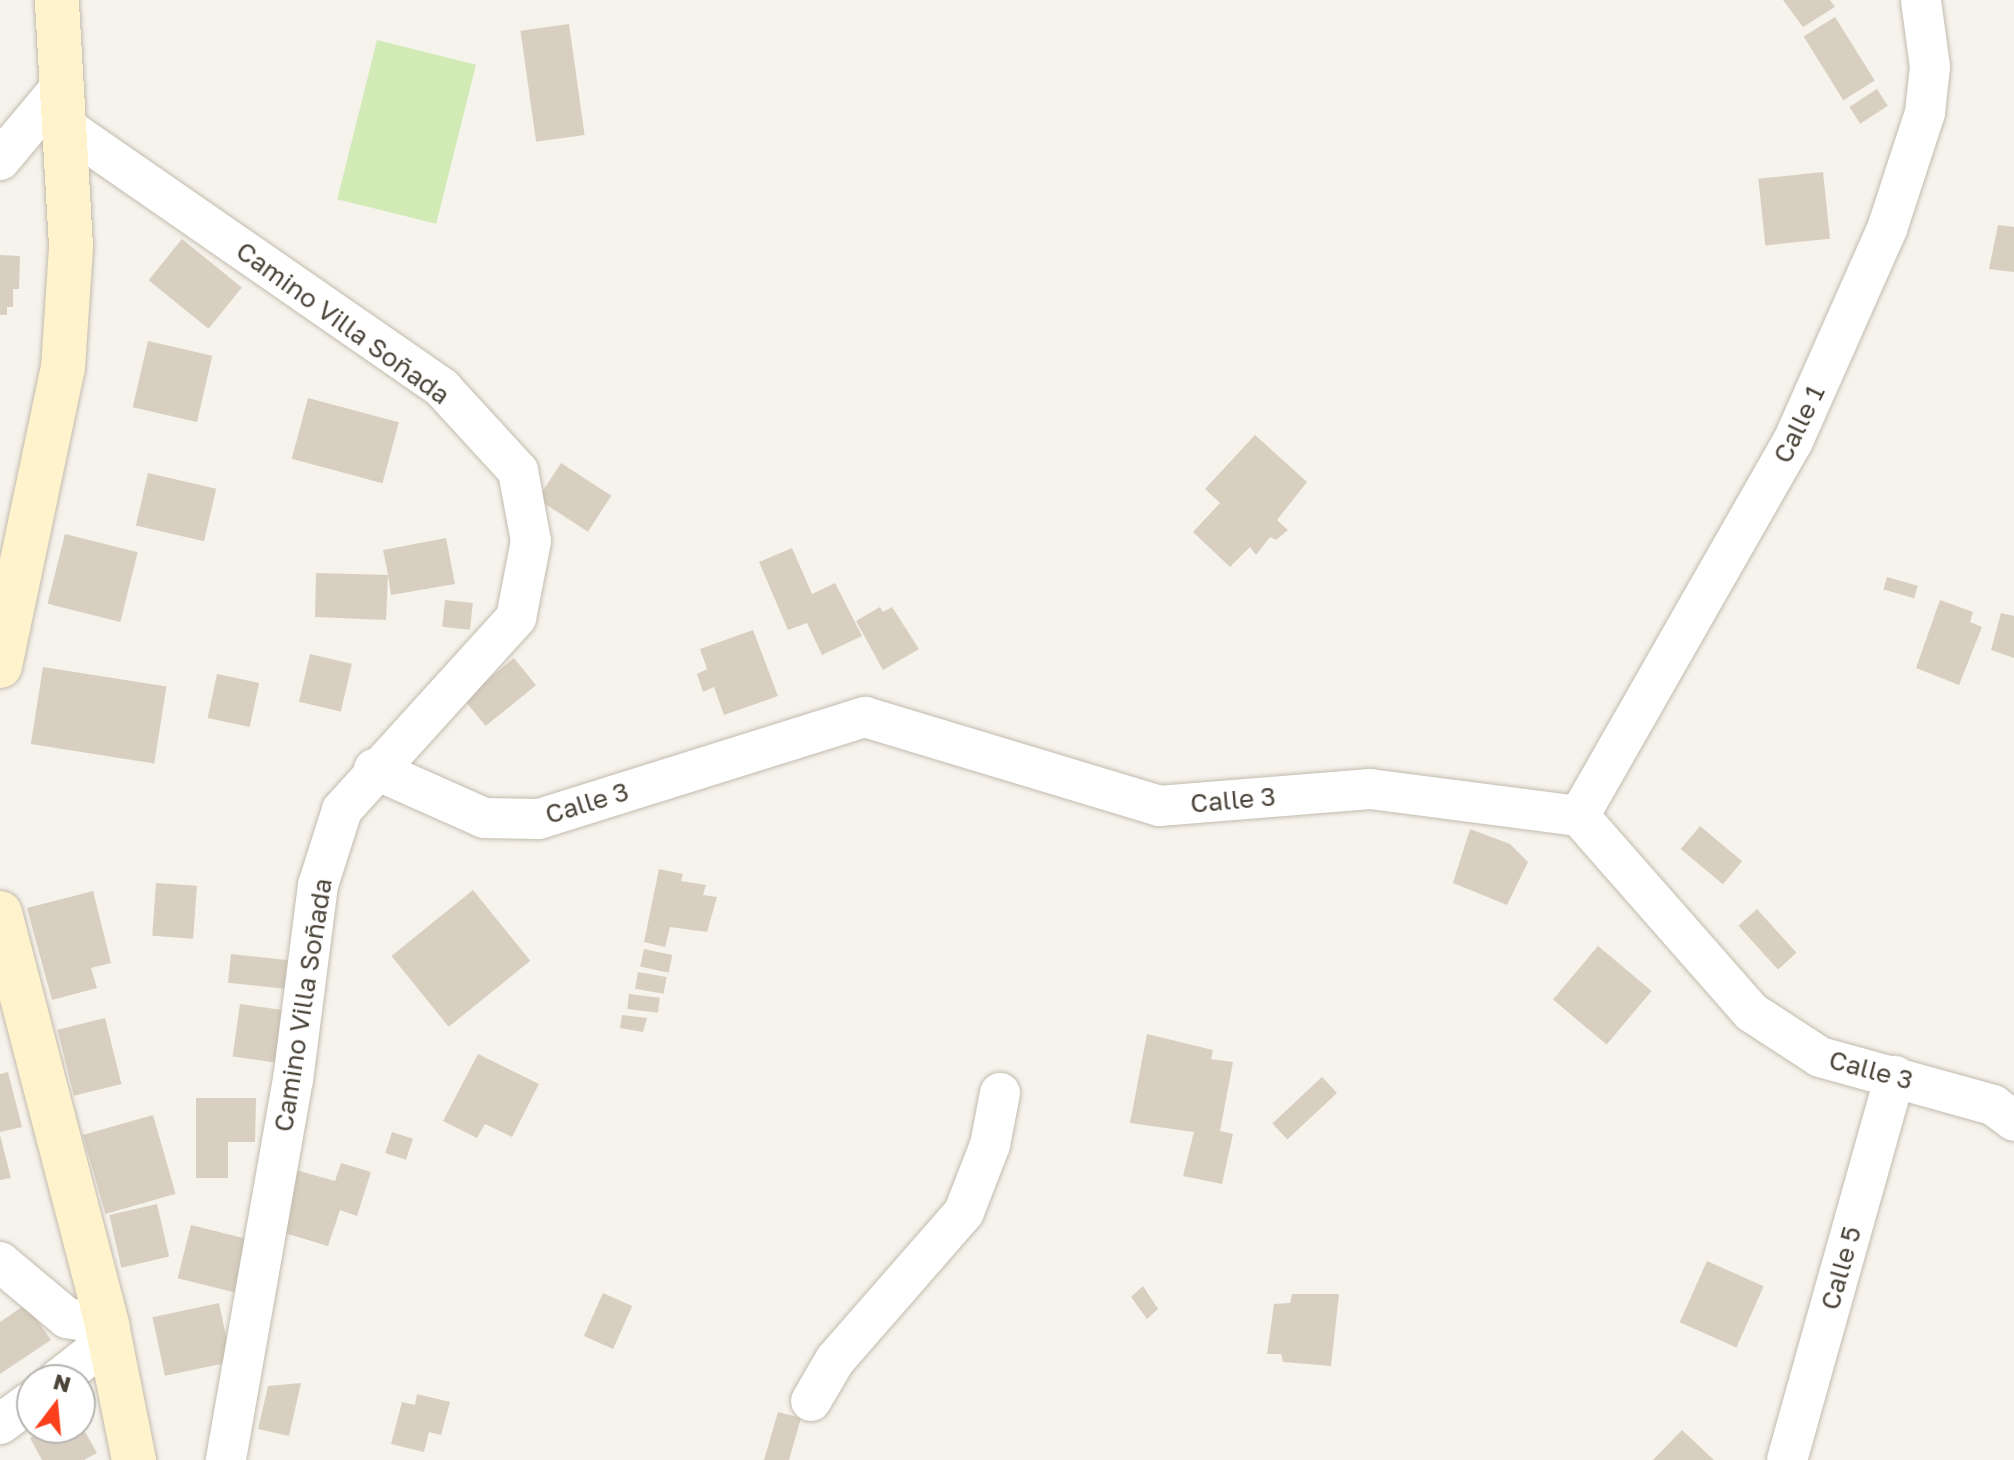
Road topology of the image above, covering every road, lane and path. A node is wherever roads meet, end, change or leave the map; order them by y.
1 (57, 0) edge
2 (1921, 0) edge
3 (62, 106) junction
4 (0, 160) edge
5 (0, 666) edge
6 (374, 769) junction
7 (1579, 816) junction
8 (0, 913) edge
9 (1895, 1076) junction
10 (1000, 1093) dead end
11 (2014, 1121) edge
12 (0, 1262) edge
13 (108, 1332) junction
14 (75, 1364) edge
15 (811, 1401) dead end
16 (134, 1460) edge
17 (226, 1460) edge
18 (1787, 1460) edge

1 - 3 street
2 - 7 street, Calle 1
3 - 4 street
3 - 5 street
3 - 6 street, Camino Villa Soñada
6 - 7 street, Calle 3
6 - 17 street, Camino Villa Soñada
7 - 9 street, Calle 3
8 - 13 street
9 - 11 street, Calle 3
9 - 18 street, Calle 5
10 - 15 street
12 - 13 street
13 - 14 street
13 - 16 street

